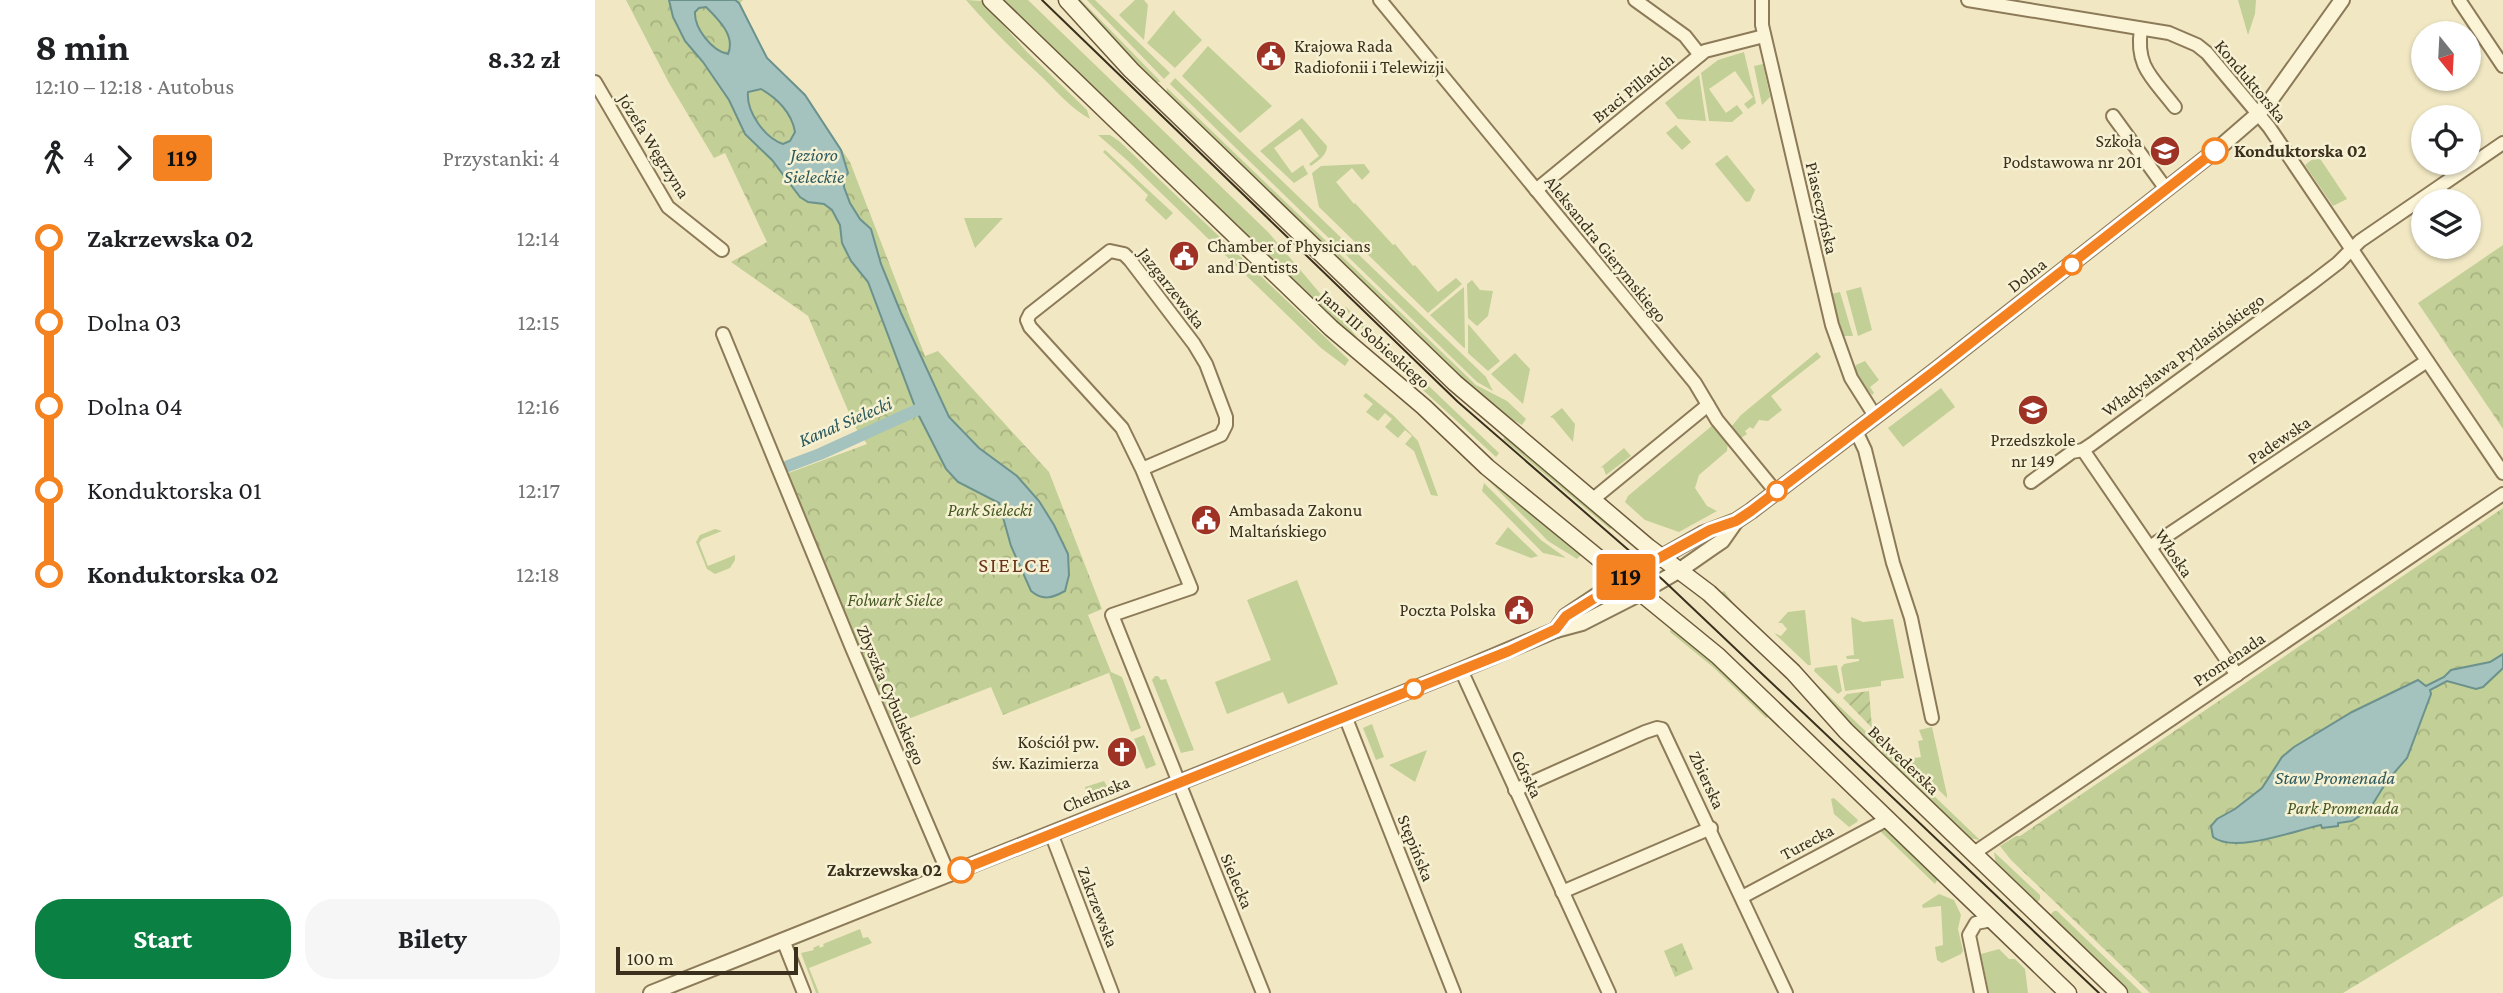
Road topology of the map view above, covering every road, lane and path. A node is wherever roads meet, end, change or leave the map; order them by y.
1 (991, 0) edge
2 (1067, 0) edge
3 (1380, 0) edge
4 (1635, 0) edge
5 (1762, 0) edge
6 (1968, 0) edge
7 (2341, 0) edge
8 (2459, 0) edge
9 (2141, 29) junction
10 (1764, 36) junction
11 (1700, 55) junction
12 (2503, 66) edge
13 (595, 82) edge
14 (2175, 107) dead end
15 (2258, 114) junction
16 (2113, 116) dead end
17 (2503, 142) edge
18 (2166, 189) junction
19 (1536, 190) junction
20 (2351, 249) junction
21 (722, 250) dead end
22 (723, 334) dead end
23 (2427, 361) junction
24 (1708, 405) junction
25 (1875, 416) junction
26 (1856, 431) junction
27 (2083, 450) junction
28 (1142, 469) junction
29 (2503, 473) edge
30 (2031, 482) dead end
31 (1776, 492) junction
32 (2503, 494) edge
33 (1592, 500) junction
34 (1736, 521) junction
35 (2150, 547) junction
36 (1661, 557) junction
37 (1680, 570) junction
38 (1622, 579) junction
39 (1640, 593) junction
40 (1556, 629) junction
41 (1461, 670) junction
42 (2237, 674) junction
43 (1345, 716) junction
44 (1932, 718) dead end
45 (1178, 783) junction
46 (1515, 790) junction
47 (1888, 819) junction
48 (1711, 828) junction
49 (1051, 833) junction
50 (1974, 853) junction
51 (949, 875) junction
52 (1562, 892) junction
53 (1742, 897) junction
54 (1991, 920) junction
55 (783, 940) junction
56 (651, 993) edge
57 (804, 993) edge
58 (1112, 993) edge
59 (1263, 993) edge
60 (1454, 993) edge
61 (1609, 993) edge
62 (1786, 993) edge
63 (1981, 993) edge
64 (2067, 993) edge
65 (2119, 993) edge

1 - 38 main road, Jana III Sobieskiego
2 - 33 main road, Jana III Sobieskiego
3 - 19 street, Aleksandra Gierymskiego
4 - 11 street
5 - 10 street, Piaseczyńska
6 - 9 street, Konduktorska
7 - 15 street, Dolna
8 - 12 street
9 - 14 street
9 - 15 street, Konduktorska
10 - 11 street, Braci Pillatich
10 - 25 street, Piaseczyńska
11 - 19 street, Braci Pillatich
13 - 21 street, Józefa Węgrzyna
15 - 18 street, Dolna
15 - 20 street, Konduktorska
16 - 18 street
17 - 20 street, Władysława Pytlasińskiego
18 - 25 street, Dolna
19 - 24 street, Aleksandra Gierymskiego
20 - 23 street, Konduktorska
20 - 27 street, Władysława Pytlasińskiego
22 - 51 street, Zbyszka Cybulskiego
23 - 29 street, Konduktorska
23 - 35 street, Padewska
24 - 31 street, Aleksandra Gierymskiego
24 - 33 street
25 - 26 street, Dolna
26 - 31 street, Dolna
26 - 44 street
27 - 30 street, Władysława Pytlasińskiego
27 - 35 street, Włoska
28 - 28 street, Jazgarzewska
28 - 45 street, Jazgarzewska
31 - 34 street, Dolna
32 - 42 street, Promenada
33 - 36 main road, Jana III Sobieskiego
34 - 36 street, Dolna
34 - 37 street, Dolna
35 - 42 street, Włoska
36 - 37 main road, Belwederska
36 - 38 street, Chełmska
37 - 39 street, Dolna
37 - 50 main road, Belwederska
38 - 39 main road
38 - 40 street, Chełmska
39 - 40 street, Chełmska
39 - 47 main road
40 - 41 street, Chełmska
41 - 43 street, Chełmska
41 - 46 street, Górska
42 - 50 street, Promenada
43 - 45 street, Chełmska
43 - 60 street, Stępińska
45 - 49 street, Chełmska
45 - 59 street, Sielecka
46 - 48 street, Zbierska
46 - 52 street, Górska
47 - 53 street, Turecka
47 - 54 main road
48 - 52 street
48 - 53 street, Zbierska
49 - 51 street, Chełmska
49 - 58 street, Zakrzewska
50 - 65 main road, Belwederska
51 - 55 street, Chełmska
52 - 61 street, Górska
53 - 62 street, Zbierska
54 - 63 street
54 - 64 main road
55 - 56 street, Chełmska
55 - 57 street

